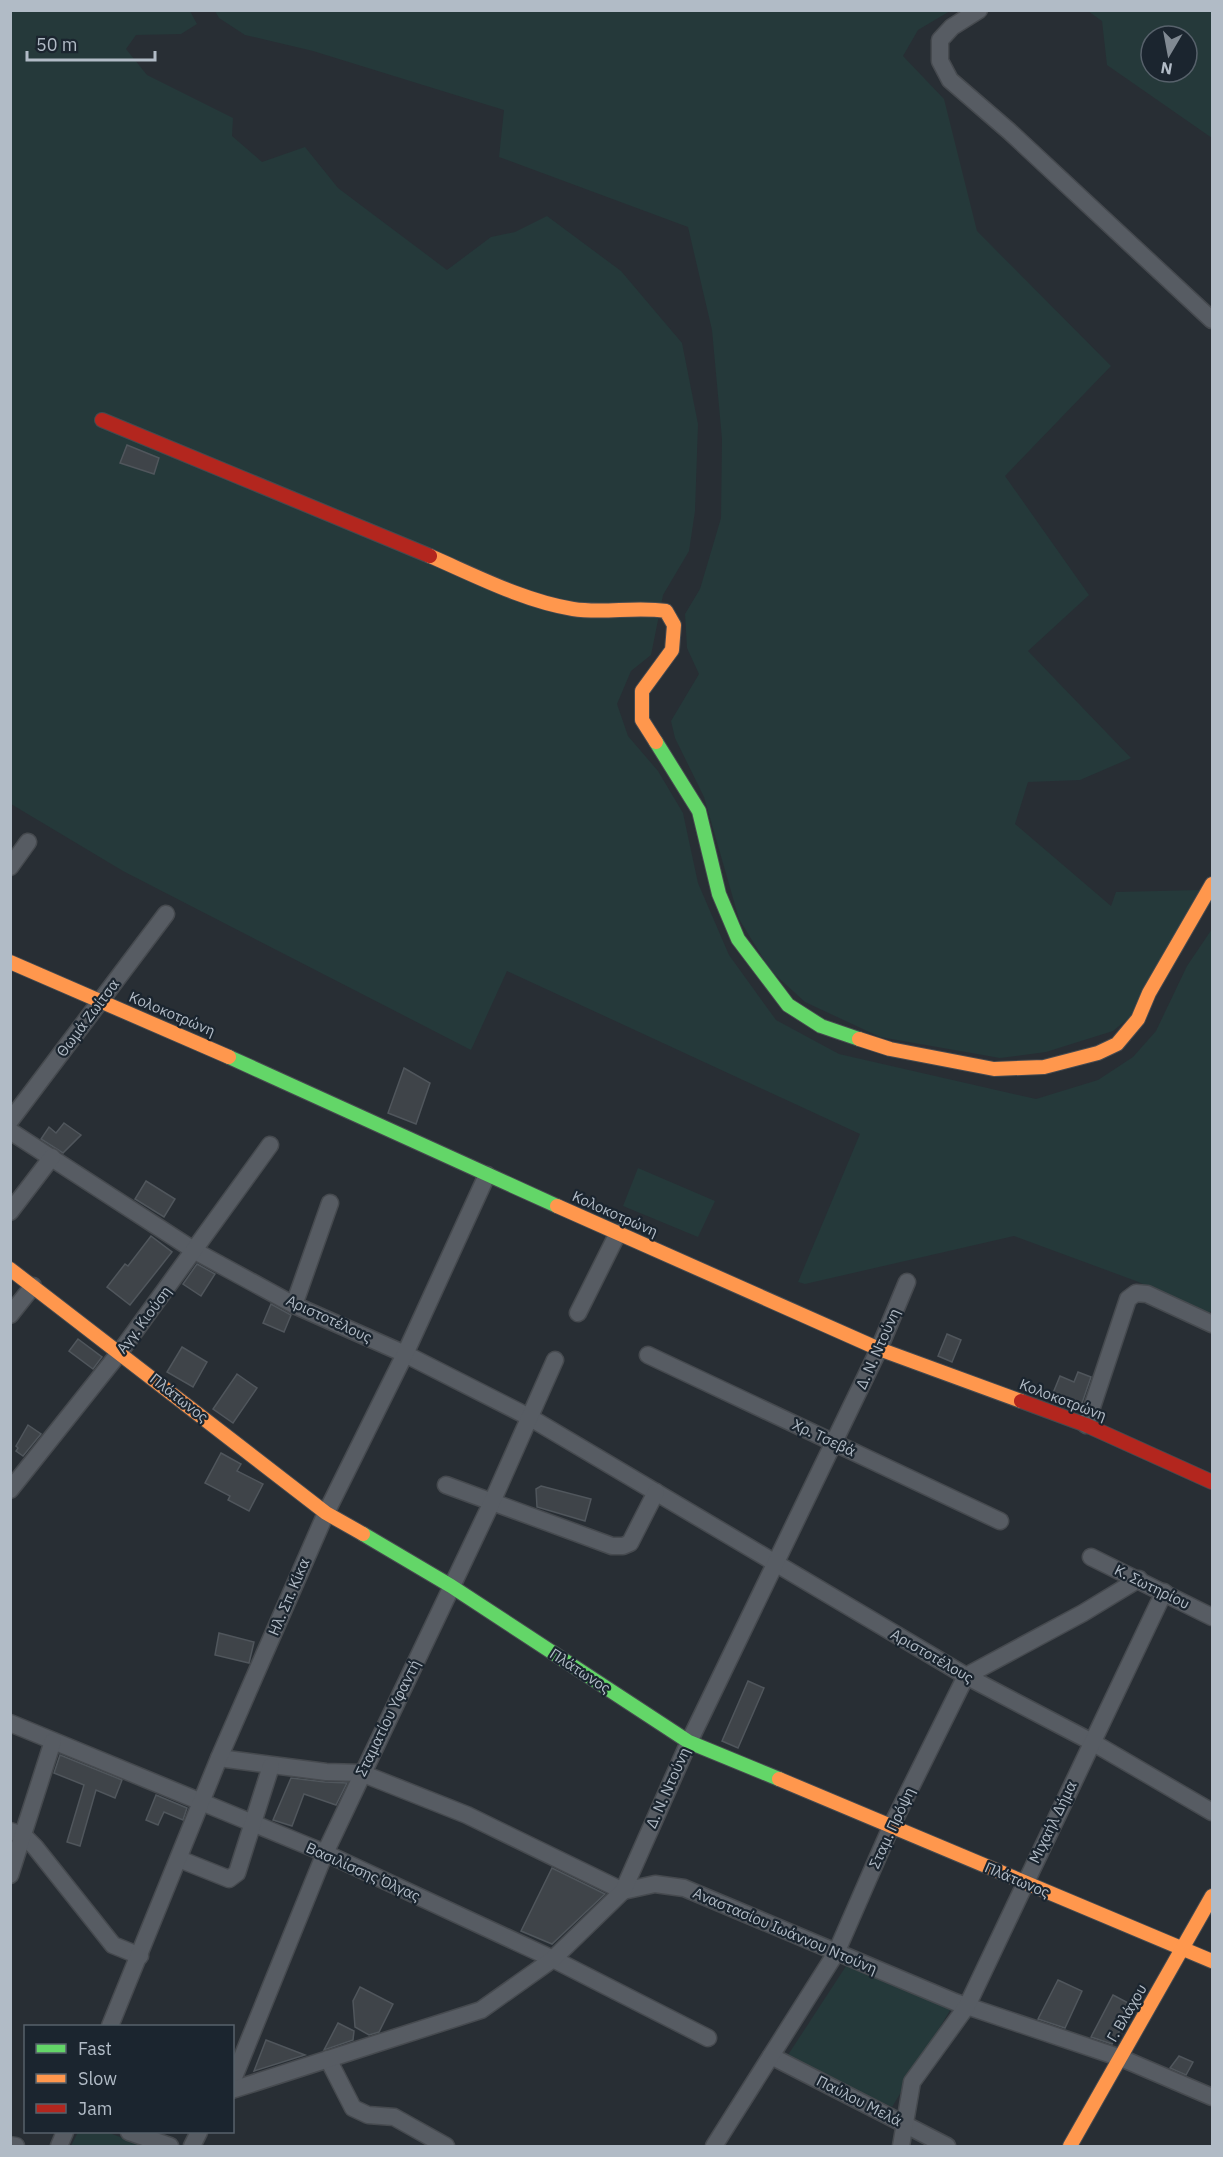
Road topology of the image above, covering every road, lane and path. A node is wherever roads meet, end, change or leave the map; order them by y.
1 (979, 10) edge
2 (1212, 320) edge
3 (102, 420) dead end
4 (28, 842) dead end
5 (10, 867) edge
6 (1212, 884) edge
7 (166, 914) dead end
8 (10, 962) edge
9 (101, 1002) junction
10 (10, 1121) edge
11 (10, 1131) edge
12 (270, 1145) dead end
13 (52, 1157) junction
14 (487, 1175) junction
15 (330, 1203) dead end
16 (10, 1212) edge
17 (618, 1233) junction
18 (195, 1251) junction
19 (10, 1269) edge
20 (906, 1282) dead end
21 (33, 1286) junction
22 (294, 1305) junction
23 (578, 1313) dead end
24 (10, 1315) edge
25 (1212, 1324) edge
26 (879, 1349) junction
27 (120, 1352) junction
28 (405, 1354) junction
29 (648, 1355) dead end
30 (555, 1360) dead end
31 (529, 1417) junction
32 (1086, 1425) junction
33 (835, 1443) junction
34 (17, 1467) edge
35 (1212, 1482) edge
36 (446, 1485) dead end
37 (10, 1490) edge
38 (656, 1492) junction
39 (492, 1502) junction
40 (326, 1513) junction
41 (999, 1521) dead end
42 (1090, 1557) dead end
43 (774, 1564) junction
44 (1139, 1580) junction
45 (451, 1586) junction
46 (1164, 1592) junction
47 (1212, 1617) edge
48 (966, 1676) junction
49 (10, 1723) edge
50 (53, 1741) junction
51 (689, 1742) junction
52 (1092, 1742) junction
53 (219, 1758) junction
54 (271, 1766) junction
55 (361, 1773) junction
56 (201, 1804) junction
57 (1212, 1812) edge
58 (252, 1825) junction
59 (891, 1827) junction
60 (17, 1833) edge
61 (325, 1853) junction
62 (179, 1859) junction
63 (10, 1875) edge
64 (1024, 1883) junction
65 (622, 1891) junction
66 (1212, 1896) edge
67 (1184, 1948) junction
68 (836, 1953) junction
69 (140, 1956) junction
70 (553, 1959) junction
71 (1212, 1961) edge
72 (967, 2006) junction
73 (110, 2025) edge
74 (708, 2038) dead end
75 (771, 2056) junction
76 (1121, 2058) junction
77 (328, 2059) junction
78 (234, 2077) edge
79 (234, 2089) edge
80 (1212, 2097) edge
81 (905, 2124) junction
82 (132, 2133) edge
83 (10, 2145) edge
84 (16, 2146) edge
85 (170, 2146) edge
86 (446, 2146) edge
87 (714, 2146) edge
88 (901, 2146) edge
89 (947, 2146) edge
90 (1070, 2146) edge

1 - 2 street
3 - 6 street
4 - 5 street
7 - 9 street, Θωμά Ζωίτσα
8 - 9 street, Κολοκοτρώνη
9 - 10 street, Θωμά Ζωίτσα
9 - 14 street, Κολοκοτρώνη
11 - 13 street, Αριστοτέλους
12 - 18 street, Αγγ. Κιούση
13 - 16 street
13 - 18 street, Αριστοτέλους
14 - 17 street, Κολοκοτρώνη
14 - 28 street, Ηλ. Σπ. Κίκα
15 - 22 street
17 - 23 street
17 - 26 street, Κολοκοτρώνη
18 - 22 street, Αριστοτέλους
18 - 27 street, Αγγ. Κιούση
19 - 21 street, Πλάτωνος
20 - 26 street, Δ. Ν. Ντούνη
21 - 24 street
21 - 27 street, Πλάτωνος
22 - 28 street, Αριστοτέλους
25 - 32 street
26 - 32 street, Κολοκοτρώνη
26 - 33 street, Δ. Ν. Ντούνη
27 - 34 street, Αγγ. Κιούση
27 - 40 street, Πλάτωνος
28 - 31 street, Αριστοτέλους
28 - 40 street, Ηλ. Σπ. Κίκα
29 - 33 street, Χρ. Τσεβά
30 - 31 street, Σταματίου Υφαντή
31 - 38 street, Αριστοτέλους
31 - 39 street, Σταματίου Υφαντή
32 - 35 street, Κολοκοτρώνη
33 - 41 street, Χρ. Τσεβά
33 - 43 street, Δ. Ν. Ντούνη
34 - 37 street, Αγγ. Κιούση
36 - 39 street
38 - 39 street
38 - 43 street, Αριστοτέλους
39 - 45 street, Σταματίου Υφαντή
40 - 45 street, Πλάτωνος
40 - 53 street, Ηλ. Σπ. Κίκα
42 - 44 street, Κ. Σωτηρίου
43 - 48 street, Αριστοτέλους
43 - 51 street, Δ. Ν. Ντούνη
44 - 46 street, Κ. Σωτηρίου
44 - 48 street
45 - 51 street, Πλάτωνος
45 - 55 street, Σταματίου Υφαντή
46 - 47 street, Κ. Σωτηρίου
46 - 52 street, Μιχαήλ Δήμα
48 - 52 street, Αριστοτέλους
48 - 59 street, Σταμ. Πρόψη
49 - 50 street, Βασιλίσσης Όλγας
50 - 56 street, Βασιλίσσης Όλγας
50 - 60 street
51 - 59 street, Πλάτωνος
51 - 65 street, Δ. Ν. Ντούνη
52 - 57 street, Αριστοτέλους
52 - 64 street, Μιχαήλ Δήμα
53 - 54 street
53 - 56 street, Ηλ. Σπ. Κίκα
54 - 55 street
54 - 58 street
55 - 61 street, Σταματίου Υφαντή
55 - 65 street
56 - 58 street, Βασιλίσσης Όλγας
56 - 62 street, Ηλ. Σπ. Κίκα
58 - 61 street, Βασιλίσσης Όλγας
58 - 62 street
59 - 64 street, Πλάτωνος
59 - 68 street, Σταμ. Πρόψη
60 - 63 street
60 - 69 street
61 - 70 street, Βασιλίσσης Όλγας
61 - 78 street, Σταματίου Υφαντή
62 - 69 street, Ηλ. Σπ. Κίκα
64 - 67 street, Πλάτωνος
64 - 72 street, Μιχαήλ Δήμα
65 - 68 street, Αναστασίου Ιωάννου Ντούνη
65 - 70 street, Δ. Ν. Ντούνη
66 - 67 street, Γ. Βλάχου
67 - 71 street, Πλάτωνος
67 - 76 street, Γ. Βλάχου
68 - 72 street, Αναστασίου Ιωάννου Ντούνη
68 - 75 street, Σταμ. Πρόψη
69 - 73 street, Ηλ. Σπ. Κίκα
70 - 74 street, Βασιλίσσης Όλγας
70 - 77 street, Δ. Ν. Ντούνη
72 - 76 street, Αναστασίου Ιωάννου Ντούνη
72 - 81 street, Μιχαήλ Δήμα
75 - 81 street, Παύλου Μελά
75 - 87 street, Σταμ. Πρόψη
76 - 80 street, Αναστασίου Ιωάννου Ντούνη
76 - 90 street, Γ. Βλάχου
77 - 79 street, Δ. Ν. Ντούνη
77 - 86 street
81 - 88 street, Μιχαήλ Δήμα
81 - 89 street, Παύλου Μελά
82 - 85 street
83 - 84 street

